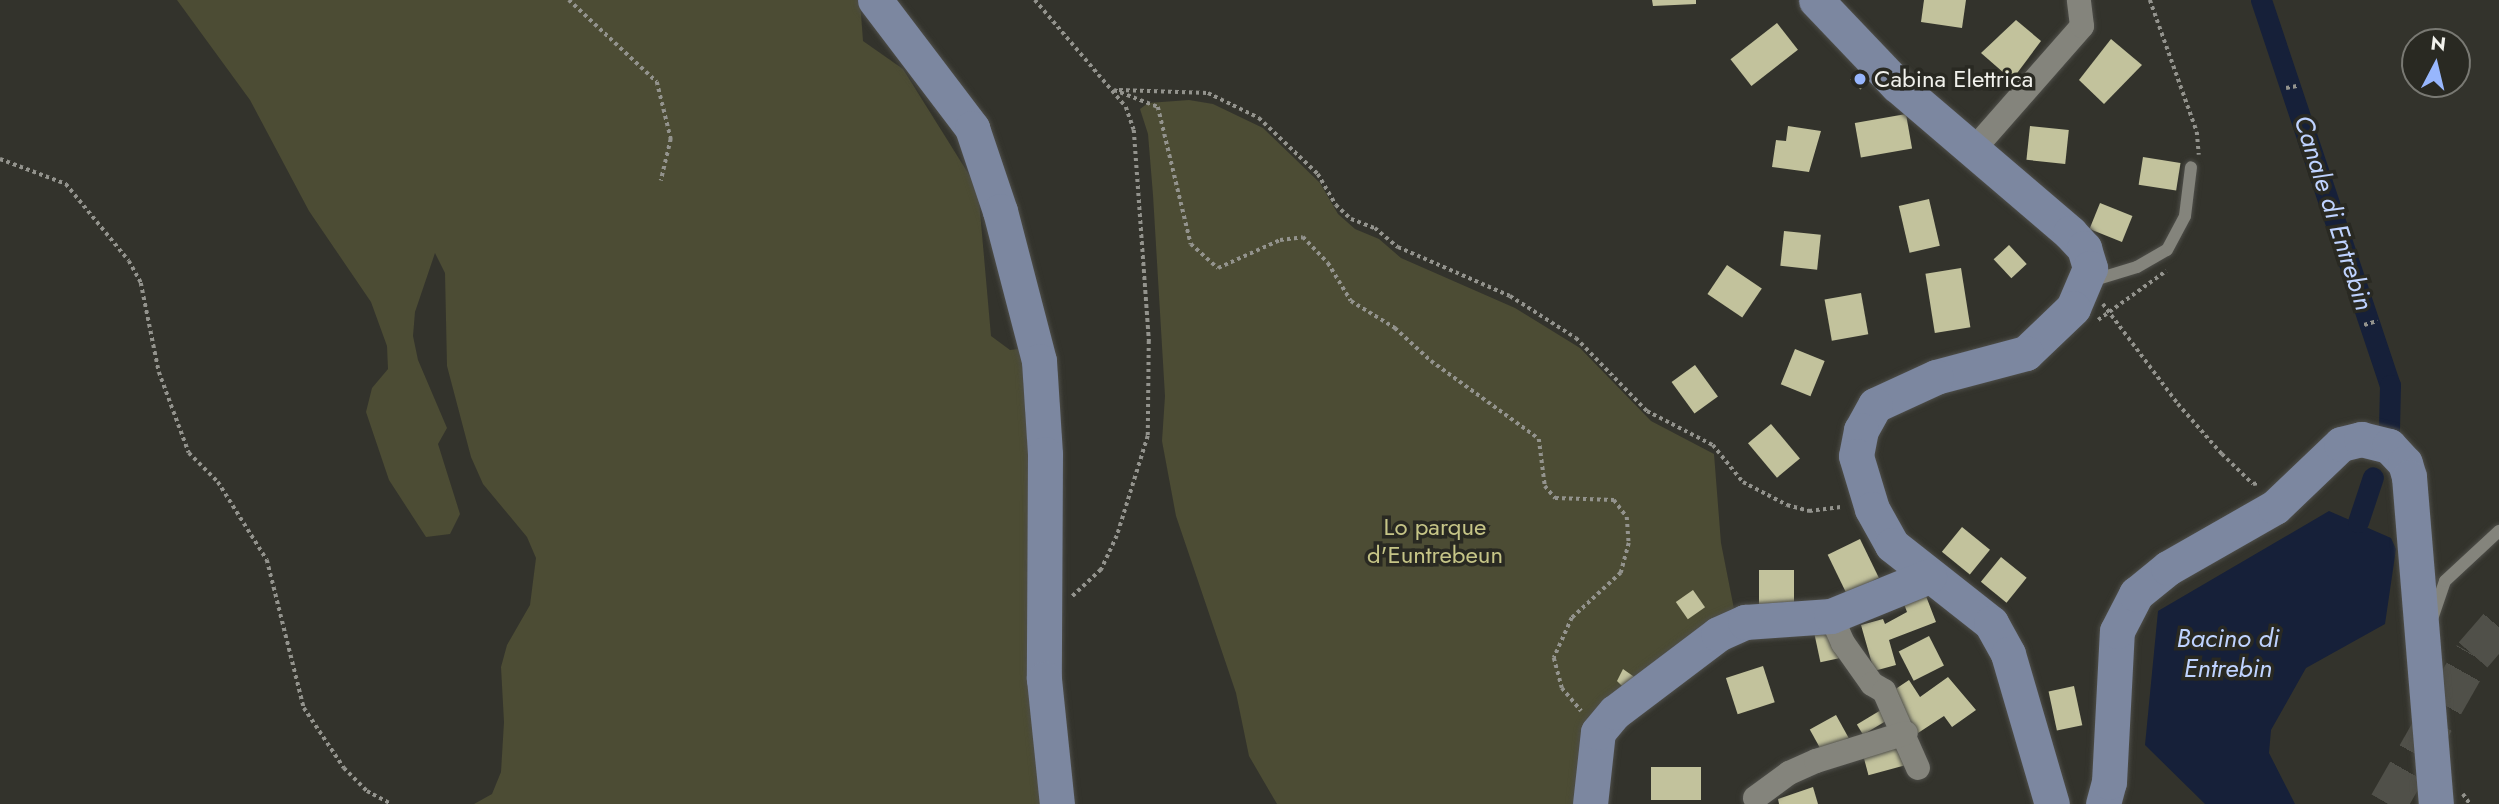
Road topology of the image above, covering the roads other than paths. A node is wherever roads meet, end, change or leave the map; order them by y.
1 (875, 0) edge
2 (1816, 0) edge
3 (2079, 0) edge
4 (1975, 148) junction
5 (2191, 167) dead end
6 (2087, 282) junction
7 (2499, 531) edge
8 (1929, 576) junction
9 (1831, 616) junction
10 (2423, 634) junction
11 (1906, 733) junction
12 (1918, 768) dead end
13 (1755, 798) dead end
14 (1057, 804) edge
15 (1590, 804) edge
16 (2052, 804) edge
17 (2103, 804) edge
18 (2436, 804) edge

1 - 14 street
2 - 4 street
3 - 4 street
4 - 6 street
5 - 6 lane
6 - 8 street
7 - 10 lane
8 - 9 street
8 - 16 street
9 - 11 street
9 - 15 street
10 - 17 street
10 - 18 street
11 - 12 street
11 - 13 street

